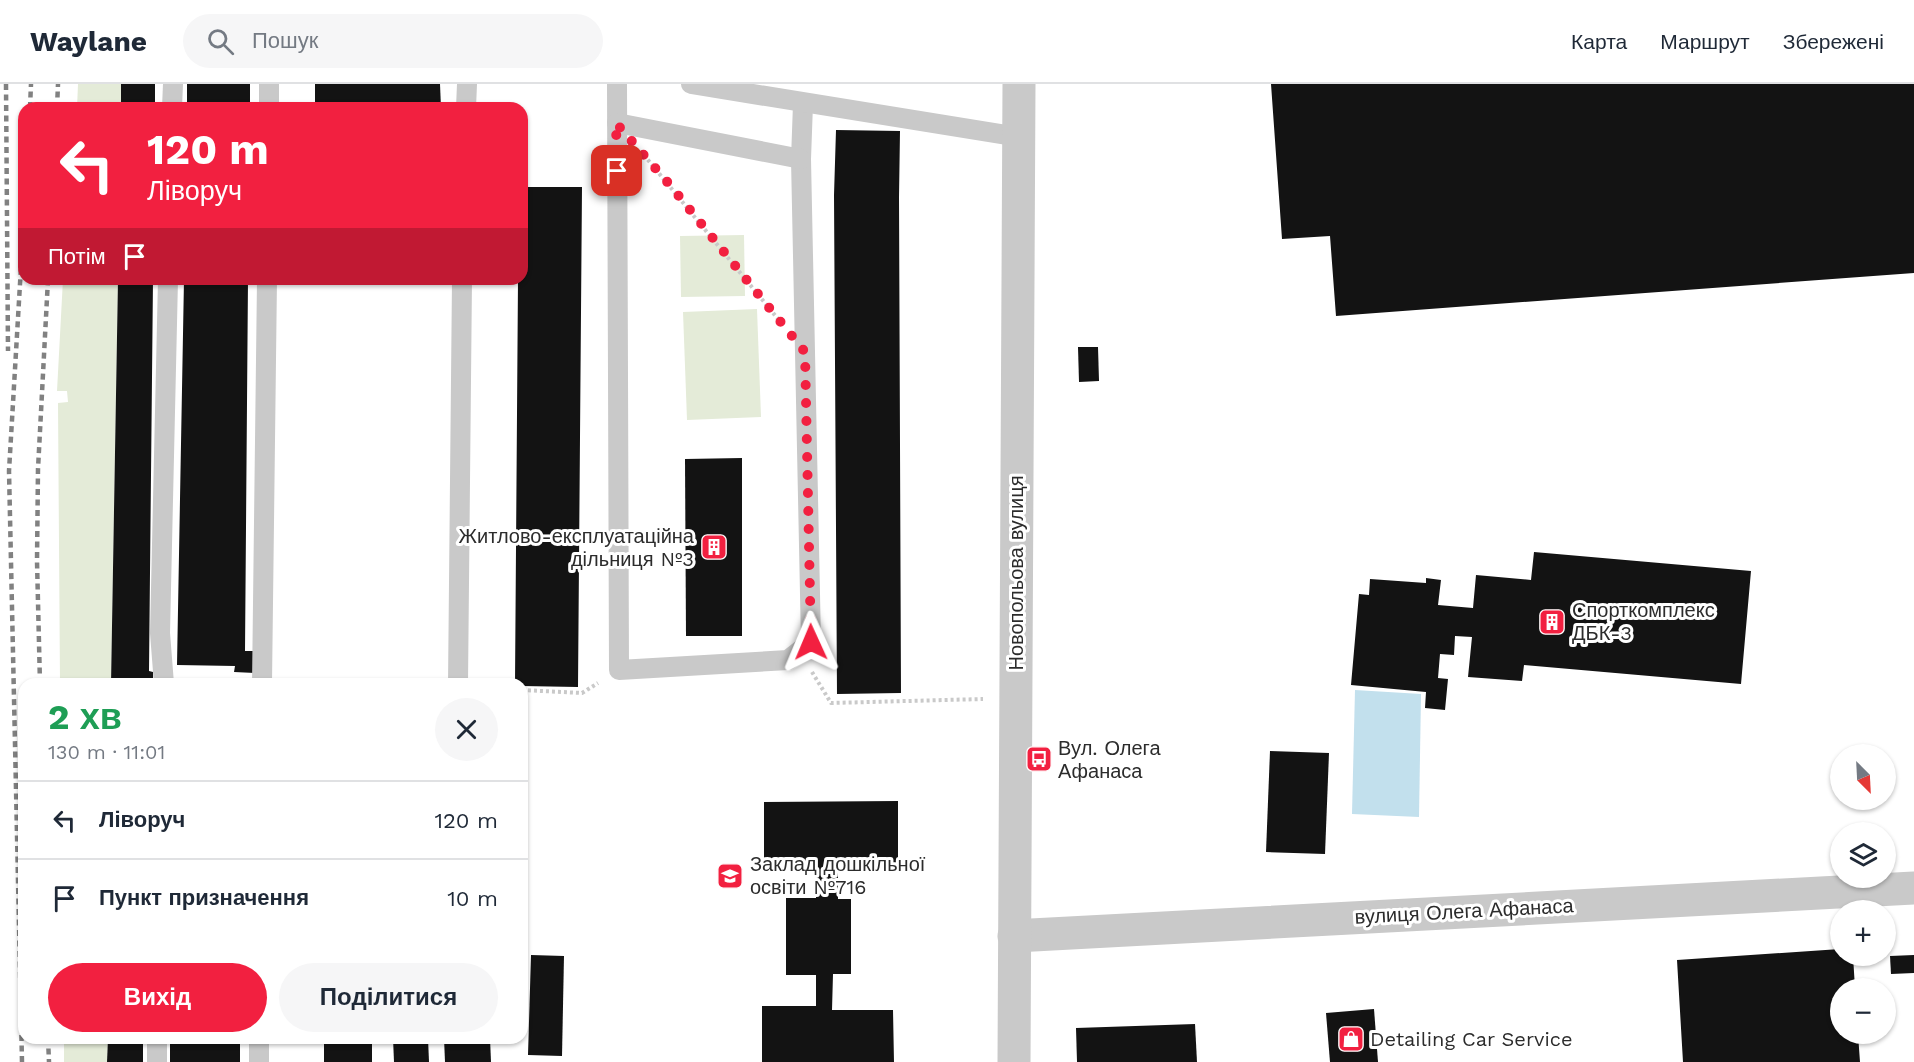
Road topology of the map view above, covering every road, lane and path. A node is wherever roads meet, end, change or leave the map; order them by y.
1 (173, 84) edge
2 (269, 84) edge
3 (467, 84) edge
4 (617, 84) edge
5 (691, 84) edge
6 (1019, 84) edge
7 (172, 102) edge
8 (269, 102) edge
9 (466, 102) edge
10 (803, 104) junction
11 (616, 123) junction
12 (1019, 137) junction
13 (801, 159) junction
14 (168, 285) edge
15 (267, 285) edge
16 (462, 285) edge
17 (805, 352) junction
18 (800, 651) junction
19 (619, 670) junction
20 (164, 678) edge
21 (262, 678) edge
22 (458, 678) edge
23 (528, 690) edge
24 (983, 699) dead end
25 (1914, 888) edge
26 (1014, 936) junction
27 (157, 1044) edge
28 (259, 1044) edge
29 (157, 1062) edge
30 (259, 1062) edge
31 (1014, 1062) edge

1 - 7 lane
2 - 8 lane
3 - 9 lane
4 - 11 lane
5 - 10 lane
6 - 12 street, Новопольова вулиця
10 - 12 lane
10 - 13 lane
11 - 13 lane
11 - 17 path
11 - 19 lane
12 - 26 street, Новопольова вулиця
13 - 17 lane
14 - 20 lane
15 - 21 lane
16 - 22 lane
17 - 18 lane
18 - 19 lane
18 - 24 path
19 - 23 path
25 - 26 street, вулиця Олега Афанаса
26 - 31 street, Новопольова вулиця
27 - 29 lane
28 - 30 lane

